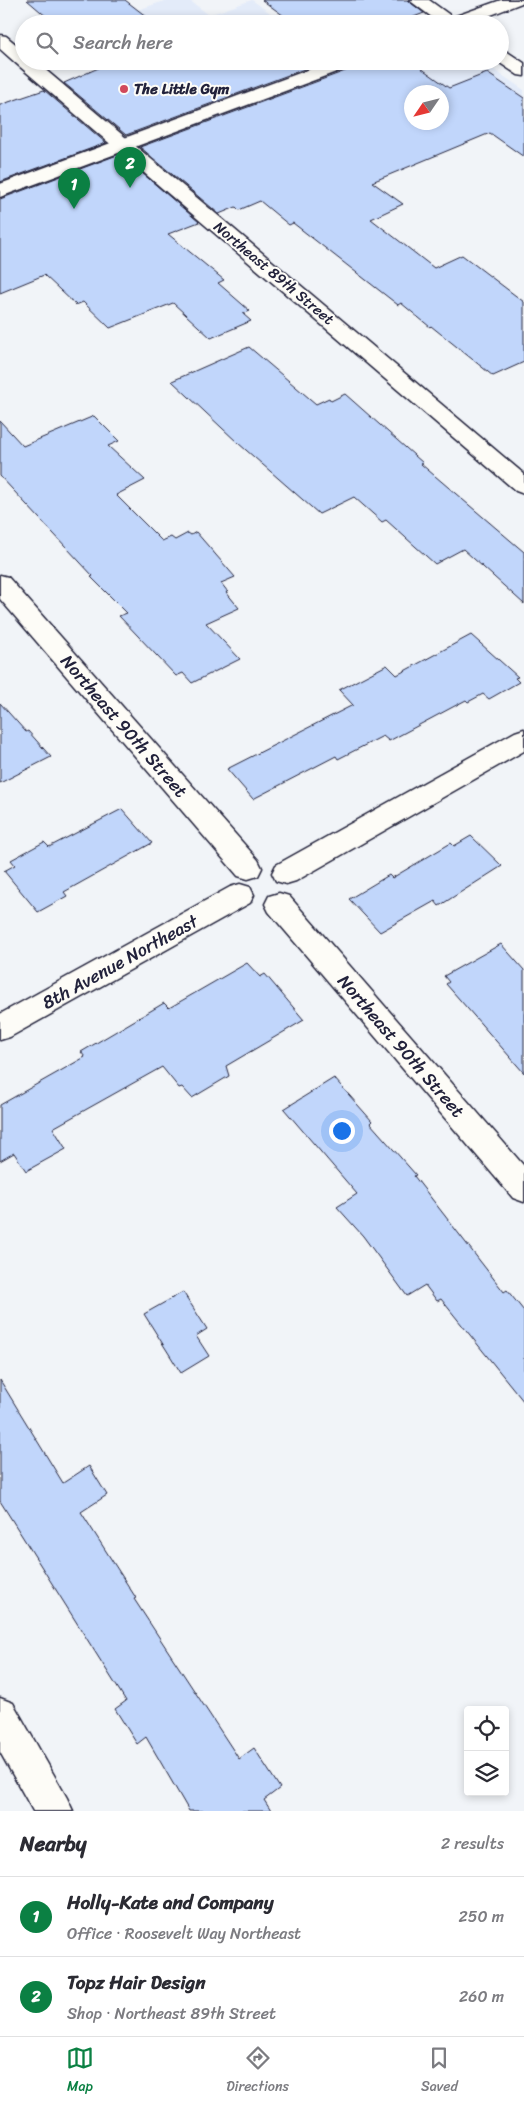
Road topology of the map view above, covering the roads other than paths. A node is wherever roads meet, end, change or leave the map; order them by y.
1 (418, 0) edge
2 (517, 0) edge
3 (439, 15) edge
4 (476, 15) edge
5 (0, 40) edge
6 (15, 53) edge
7 (509, 61) edge
8 (34, 70) edge
9 (325, 70) edge
10 (524, 71) edge
11 (122, 145) junction
12 (0, 191) edge
13 (524, 486) edge
14 (0, 583) edge
15 (524, 739) edge
16 (248, 868) junction
17 (286, 873) junction
18 (240, 895) junction
19 (279, 904) junction
20 (0, 1028) edge
21 (524, 1188) edge
22 (0, 1716) edge
23 (54, 1811) edge

1 - 3 street
2 - 4 street
5 - 6 street, Northeast 89th Street
7 - 10 street
8 - 11 street, Northeast 89th Street
9 - 11 street
11 - 12 street
11 - 13 street, Northeast 89th Street
14 - 16 street, Northeast 90th Street
15 - 17 street
16 - 17 street
16 - 18 street
17 - 19 street
18 - 19 street
18 - 20 street, 8th Avenue Northeast
19 - 21 street, Northeast 90th Street
22 - 23 street

